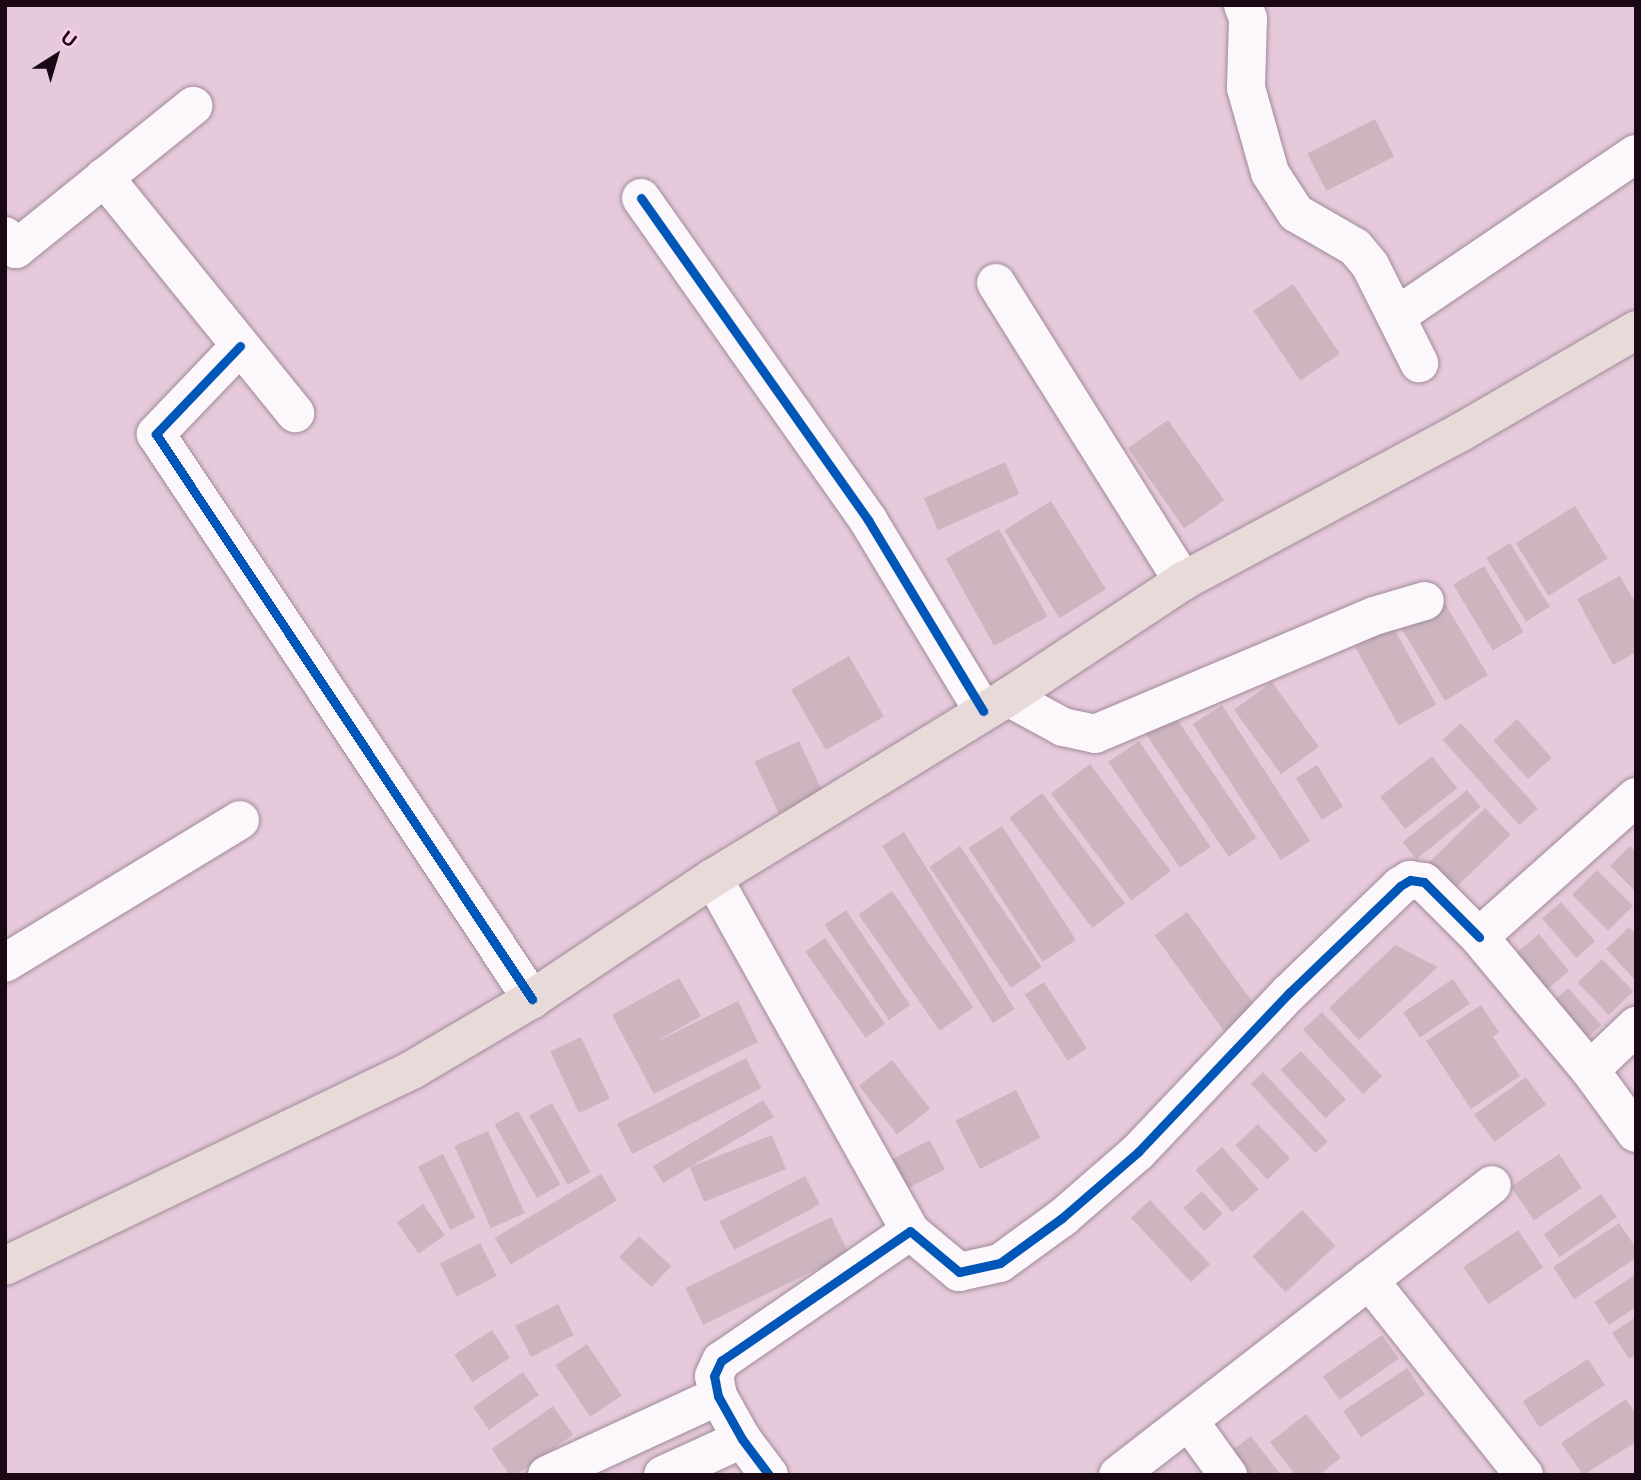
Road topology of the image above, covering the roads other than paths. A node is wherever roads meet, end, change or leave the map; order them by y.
1 (1243, 5) edge
2 (193, 106) dead end
3 (1636, 154) edge
4 (104, 177) junction
5 (640, 198) dead end
6 (9, 249) edge
7 (996, 283) dead end
8 (1398, 315) junction
9 (1636, 330) edge
10 (240, 346) junction
11 (1419, 363) dead end
12 (295, 414) dead end
13 (1183, 581) junction
14 (1425, 601) dead end
15 (996, 704) junction
16 (1636, 797) edge
17 (240, 820) dead end
18 (713, 878) junction
19 (1479, 937) junction
20 (5, 963) edge
21 (532, 999) junction
22 (1636, 1026) edge
23 (1590, 1070) junction
24 (1636, 1133) edge
25 (1492, 1185) dead end
26 (910, 1231) junction
27 (5, 1266) edge
28 (1369, 1280) junction
29 (718, 1396) junction
30 (1189, 1421) junction
31 (742, 1439) junction
32 (547, 1475) edge
33 (663, 1475) edge
34 (769, 1475) edge
35 (1118, 1475) edge
36 (1228, 1475) edge
37 (1524, 1475) edge

1 - 8 street
2 - 4 street
3 - 8 street
4 - 6 street
4 - 10 street
5 - 15 street
7 - 13 street
8 - 11 street
9 - 13 main road
10 - 12 street
10 - 21 street
13 - 15 main road
14 - 15 street
15 - 18 main road
16 - 19 street
17 - 20 street
18 - 21 main road
18 - 26 street
19 - 23 street
19 - 26 street
21 - 27 main road
22 - 23 street
23 - 24 street
25 - 28 street
26 - 29 street
28 - 30 street
28 - 37 street
29 - 31 street
29 - 32 street
30 - 35 street
30 - 36 street
31 - 33 street
31 - 34 street

